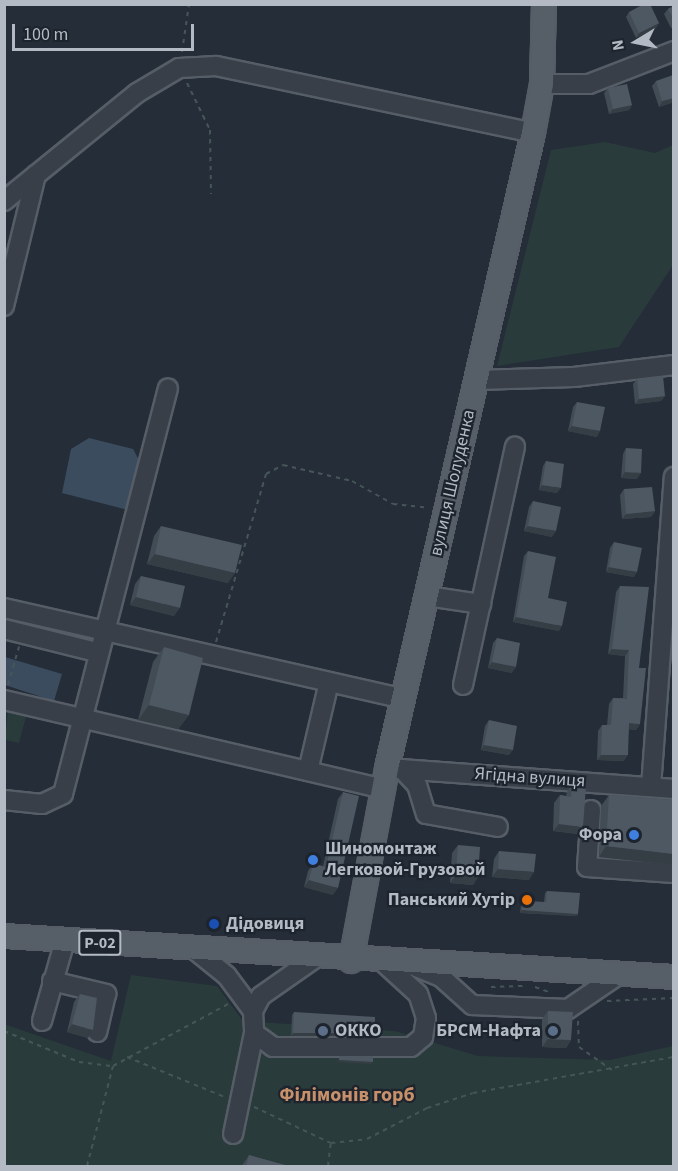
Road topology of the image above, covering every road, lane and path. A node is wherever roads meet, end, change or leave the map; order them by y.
1 (189, 4) edge
2 (544, 4) edge
3 (674, 51) edge
4 (179, 68) junction
5 (542, 84) junction
6 (533, 132) junction
7 (43, 170) junction
8 (211, 194) dead end
9 (4, 201) edge
10 (4, 306) edge
11 (674, 364) edge
12 (477, 380) junction
13 (168, 388) dead end
14 (515, 447) dead end
15 (674, 477) edge
16 (447, 510) junction
17 (427, 596) junction
18 (481, 604) junction
19 (669, 606) edge
20 (4, 608) edge
21 (4, 629) edge
22 (102, 631) junction
23 (96, 652) junction
24 (209, 655) junction
25 (16, 657) dead end
26 (329, 682) junction
27 (463, 686) dead end
28 (6, 693) edge
29 (403, 699) junction
30 (77, 717) junction
31 (308, 771) junction
32 (390, 775) junction
33 (651, 787) junction
34 (674, 789) edge
35 (4, 800) edge
36 (591, 810) dead end
37 (498, 827) dead end
38 (674, 873) edge
39 (4, 936) edge
40 (65, 940) junction
41 (195, 950) junction
42 (315, 958) junction
43 (351, 961) junction
44 (383, 962) junction
45 (410, 964) junction
46 (618, 975) junction
47 (674, 977) edge
48 (52, 981) junction
49 (577, 1002) junction
50 (248, 1003) junction
51 (42, 1021) dead end
52 (4, 1031) edge
53 (97, 1032) dead end
54 (254, 1033) junction
55 (674, 1057) edge
56 (113, 1066) junction
57 (612, 1070) junction
58 (233, 1134) dead end
59 (87, 1167) edge
60 (328, 1167) edge

1 - 4 path
2 - 5 main road, вулиця Шолуденка
3 - 5 street
4 - 6 street
4 - 7 street
4 - 8 path
5 - 6 main road, вулиця Шолуденка
6 - 12 main road, вулиця Шолуденка
7 - 9 street
7 - 10 street
11 - 12 street
12 - 16 main road, вулиця Шолуденка
13 - 22 street
14 - 18 street
15 - 19 street
16 - 17 main road, вулиця Шолуденка
16 - 24 path
17 - 18 street
17 - 29 main road, вулиця Шолуденка
18 - 27 street
19 - 33 street
20 - 22 street
21 - 23 street
22 - 23 street
22 - 24 street
23 - 30 street
24 - 26 street
25 - 28 path
26 - 29 street
26 - 31 street
28 - 30 street, Ягідна вулиця
29 - 32 main road, вулиця Шолуденка
30 - 31 street, Ягідна вулиця
30 - 35 street
31 - 32 street, Ягідна вулиця
32 - 33 street, Ягідна вулиця
32 - 37 street
32 - 43 main road, вулиця Шолуденка
33 - 34 street, Ягідна вулиця
36 - 38 street
39 - 40 main road, Р-02
40 - 41 main road, Р-02
40 - 48 street
41 - 42 main road, Р-02
41 - 50 street
42 - 43 main road, Р-02
42 - 50 street
43 - 44 main road, Р-02
44 - 45 main road, Р-02
44 - 54 street
45 - 46 main road, Р-02
45 - 49 street
46 - 47 main road, Р-02
46 - 49 street
48 - 51 street
48 - 53 street
49 - 57 path
50 - 54 street
50 - 56 path
52 - 56 path
54 - 58 street
55 - 57 path
56 - 59 path
57 - 60 path

